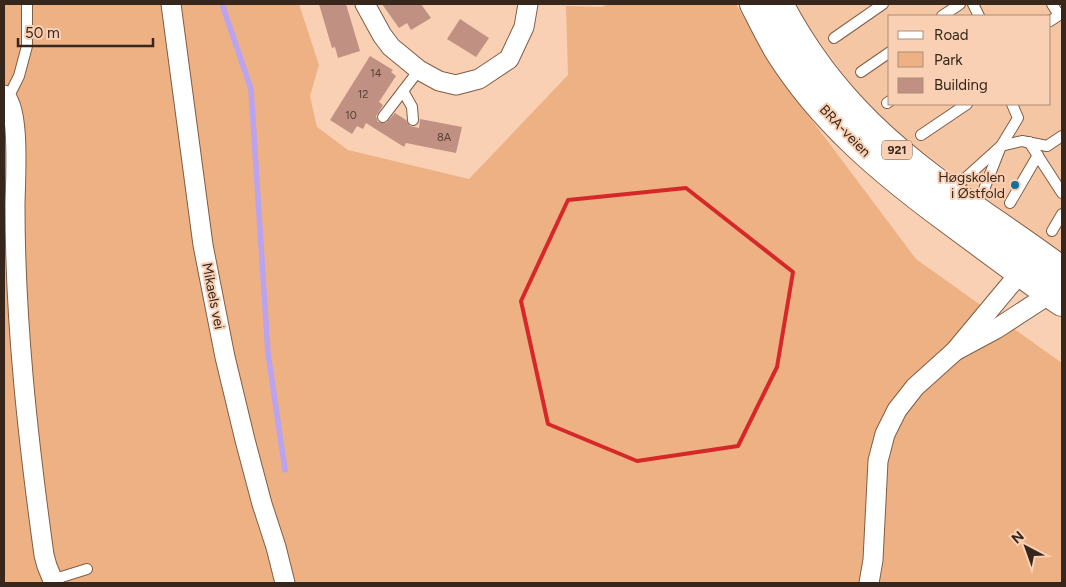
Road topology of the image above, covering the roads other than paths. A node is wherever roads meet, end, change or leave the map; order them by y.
1 (27, 4) edge
2 (171, 4) edge
3 (365, 4) edge
4 (528, 4) edge
5 (754, 4) edge
6 (779, 4) edge
7 (883, 4) edge
8 (960, 4) edge
9 (1052, 4) edge
10 (944, 15) edge
11 (1055, 18) edge
12 (1062, 26) edge
13 (834, 38) dead end
14 (888, 53) edge
15 (419, 70) junction
16 (861, 72) dead end
17 (403, 91) junction
18 (6, 97) edge
19 (966, 105) edge
20 (1012, 105) edge
21 (383, 117) dead end
22 (413, 120) dead end
23 (921, 135) dead end
24 (1062, 136) edge
25 (1029, 142) junction
26 (1001, 146) junction
27 (1038, 155) junction
28 (1062, 193) edge
29 (1010, 203) dead end
30 (956, 208) junction
31 (1062, 214) edge
32 (1052, 231) dead end
33 (1020, 273) junction
34 (1056, 282) edge
35 (955, 351) junction
36 (87, 570) dead end
37 (53, 581) edge
38 (285, 583) edge
39 (869, 583) edge

1 - 18 lane
2 - 38 street, Mikaels vei
3 - 15 street
4 - 15 street
5 - 30 main road, BRA-veien / 921
6 - 30 main road, BRA-veien / 921
7 - 13 lane
8 - 10 lane
9 - 11 lane
11 - 12 lane
14 - 16 lane
15 - 17 lane
17 - 21 lane
17 - 22 lane
18 - 37 street
19 - 23 lane
20 - 26 lane
24 - 25 lane
25 - 26 lane
25 - 27 lane
26 - 30 lane
26 - 30 lane
27 - 28 lane
27 - 29 lane
30 - 33 main road, BRA-veien / 921
30 - 34 main road, BRA-veien / 921
31 - 32 lane
33 - 34 main road, BRA-veien / 921
33 - 35 street
34 - 35 street
35 - 39 street
36 - 37 lane

